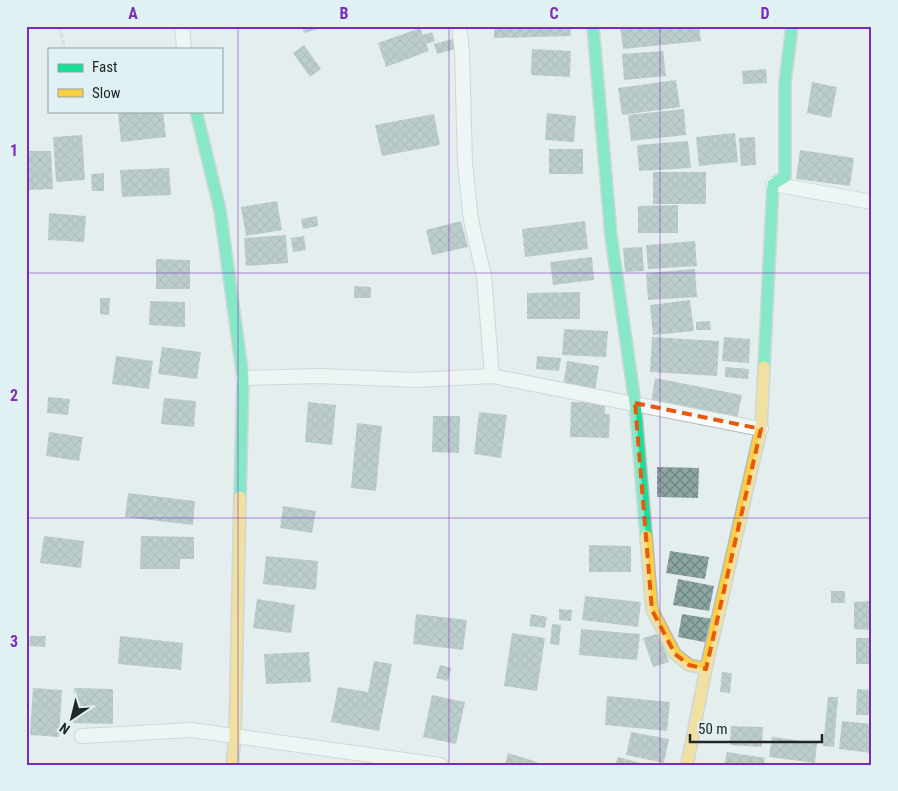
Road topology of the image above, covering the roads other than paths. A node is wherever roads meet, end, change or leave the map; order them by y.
1 (182, 26) edge
2 (458, 26) edge
3 (593, 26) edge
4 (792, 26) edge
5 (184, 48) edge
6 (196, 112) edge
7 (773, 184) junction
8 (872, 202) edge
9 (492, 376) junction
10 (243, 378) junction
11 (634, 403) junction
12 (761, 429) junction
13 (706, 669) junction
14 (82, 736) dead end
15 (235, 737) junction
16 (232, 765) edge
17 (440, 765) edge
18 (687, 765) edge

1 - 5 street
2 - 9 street
3 - 11 street
4 - 7 street
6 - 10 street
7 - 8 street
7 - 12 street
9 - 10 street
9 - 11 street
10 - 15 street
11 - 12 street
11 - 13 street
12 - 13 street
13 - 18 street
14 - 15 street
15 - 16 street
15 - 17 street

